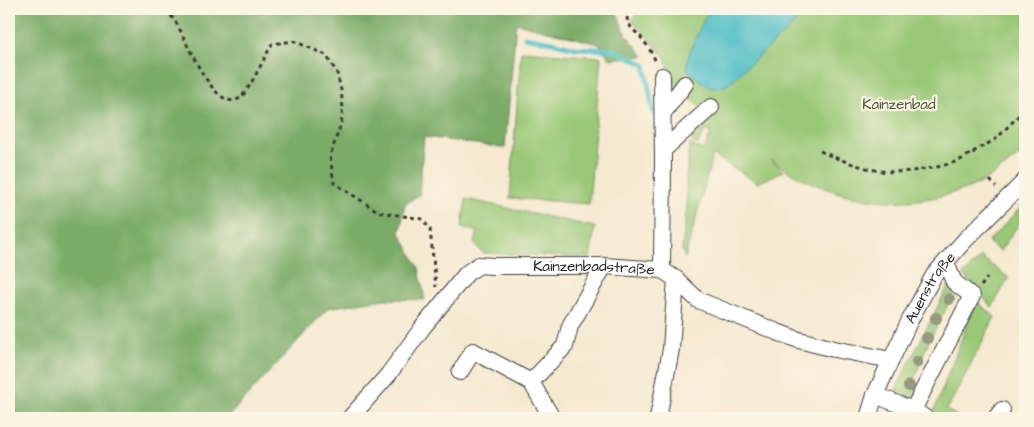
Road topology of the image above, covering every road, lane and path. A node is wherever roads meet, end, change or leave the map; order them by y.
1 (166, 9) edge
2 (628, 9) edge
3 (662, 76) joint
4 (685, 84) dead end
5 (711, 107) dead end
6 (1025, 109) edge
7 (663, 113) junction
8 (663, 150) junction
9 (820, 151) dead end
10 (1025, 181) edge
11 (946, 263) junction
12 (604, 266) junction
13 (669, 275) junction
14 (438, 309) junction
15 (891, 360) junction
16 (460, 372) dead end
17 (531, 382) junction
18 (875, 395) junction
19 (919, 414) edge
20 (350, 418) edge
21 (552, 418) edge
22 (658, 418) edge
23 (868, 418) edge

1 - 14 path
2 - 3 path
3 - 7 street
4 - 7 street
5 - 8 street
6 - 9 path
7 - 8 street
8 - 13 street
10 - 11 street, Auenstraße
11 - 15 street, Auenstraße
11 - 19 street
12 - 13 street, Kainzenbadstraße
12 - 14 street, Kainzenbadstraße
12 - 17 street
13 - 15 street, Kainzenbadstraße
13 - 22 street
14 - 20 street, Kainzenbadstraße
15 - 18 street, Auenstraße
16 - 17 street
17 - 21 street
18 - 19 street
18 - 23 street, Auenstraße

